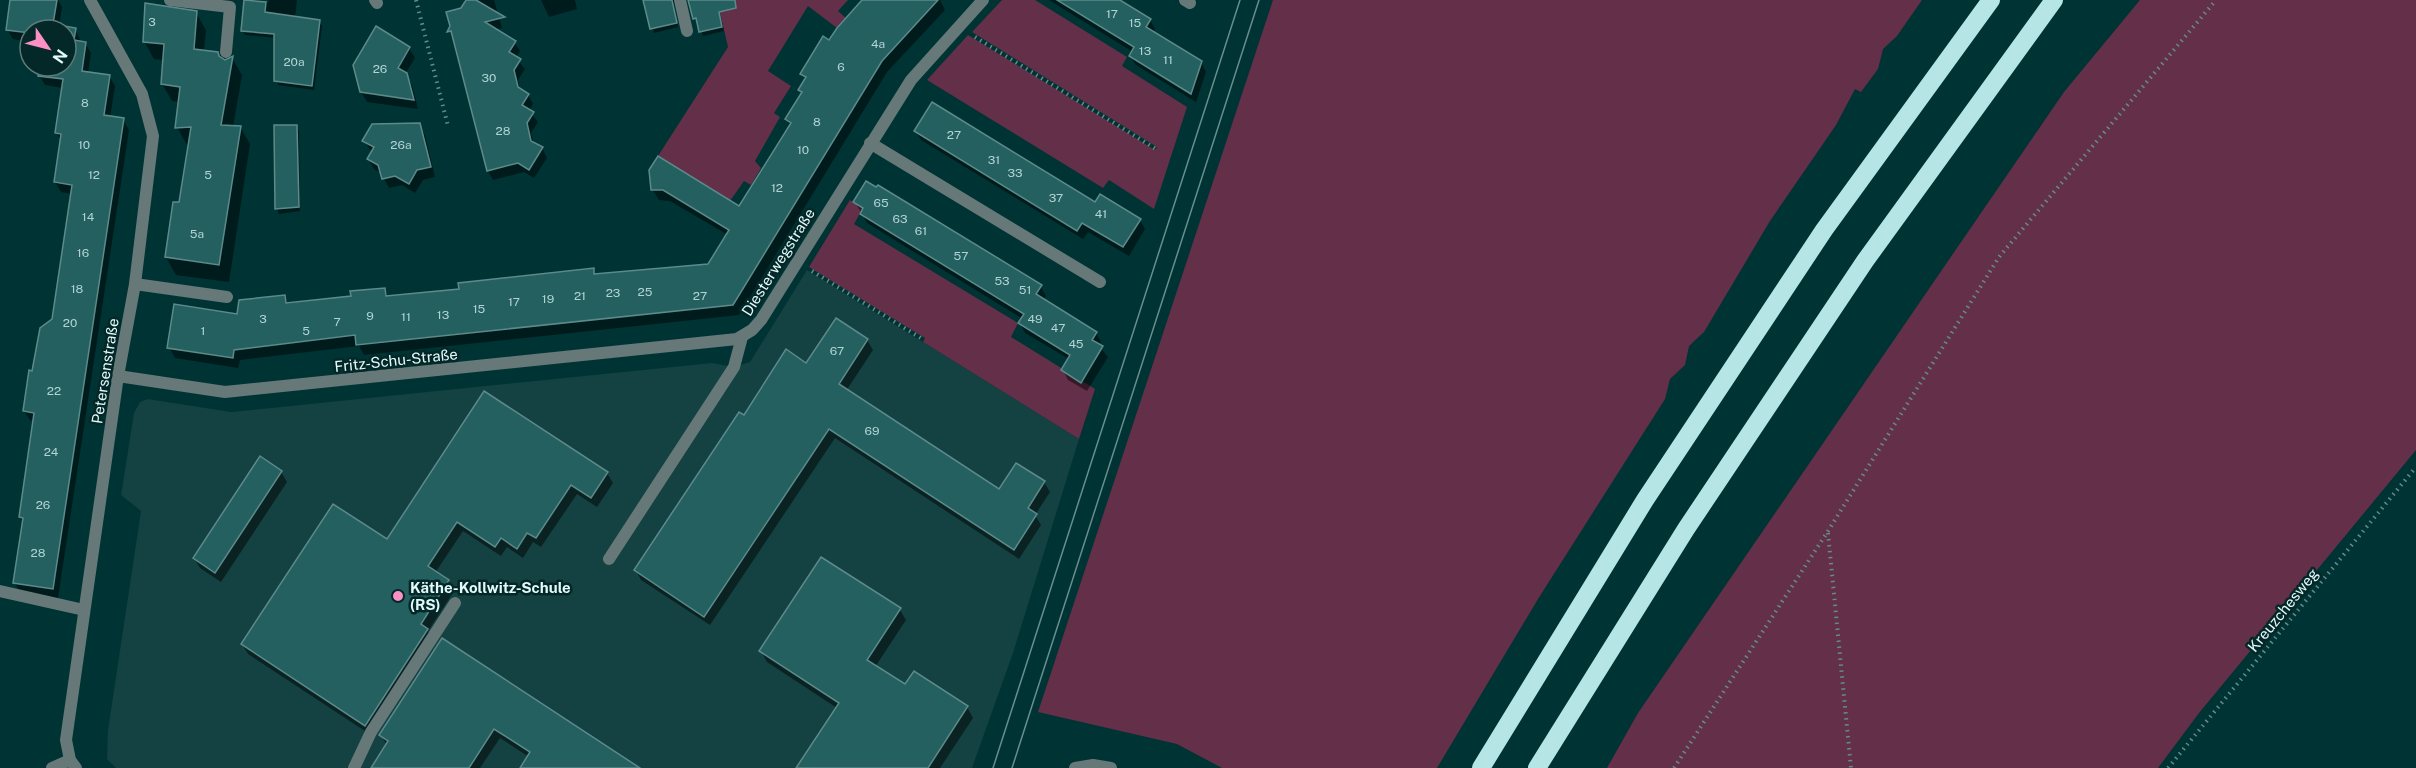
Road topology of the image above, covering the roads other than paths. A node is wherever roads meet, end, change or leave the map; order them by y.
1 (90, 0) edge
2 (170, 0) edge
3 (680, 0) edge
4 (983, 0) edge
5 (1990, 0) edge
6 (2054, 0) edge
7 (687, 31) dead end
8 (226, 52) dead end
9 (870, 142) junction
10 (1100, 282) dead end
11 (135, 284) junction
12 (227, 297) dead end
13 (742, 337) junction
14 (677, 346) joint
15 (118, 376) junction
16 (609, 559) dead end
17 (0, 591) edge
18 (455, 603) dead end
19 (84, 610) junction
20 (73, 764) edge
21 (52, 768) edge
22 (354, 768) edge
23 (1075, 768) edge
24 (1111, 768) edge
25 (1481, 768) edge
26 (1538, 768) edge

1 - 11 street, Petersenstraße
2 - 8 street
3 - 7 street
4 - 9 street, Diesterwegstraße
5 - 25 highway
6 - 26 highway
9 - 10 street
9 - 13 street, Diesterwegstraße
11 - 12 street
11 - 15 street, Petersenstraße
13 - 14 street, Diesterwegstraße
13 - 16 street
14 - 15 street, Fritz-Schu-Straße
15 - 19 street, Petersenstraße
17 - 19 street
18 - 22 street
19 - 20 street, Petersenstraße
20 - 21 street, Petersenstraße
23 - 24 street

